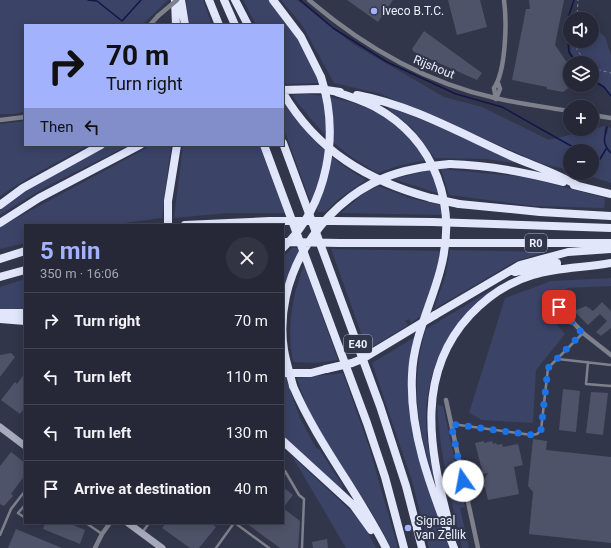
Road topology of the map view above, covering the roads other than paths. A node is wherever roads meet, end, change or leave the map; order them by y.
1 (176, 0) edge
2 (181, 0) edge
3 (209, 0) edge
4 (224, 0) edge
5 (235, 0) edge
6 (273, 0) edge
7 (309, 0) edge
8 (504, 0) edge
9 (151, 24) edge
10 (176, 24) edge
11 (185, 24) edge
12 (219, 24) edge
13 (235, 24) edge
14 (247, 24) edge
15 (284, 91) edge
16 (336, 92) junction
17 (284, 93) edge
18 (496, 99) junction
19 (563, 110) edge
20 (599, 116) edge
21 (24, 117) edge
22 (611, 118) edge
23 (0, 120) edge
24 (99, 146) edge
25 (138, 146) edge
26 (178, 146) edge
27 (264, 146) edge
28 (284, 146) edge
29 (578, 186) junction
30 (611, 194) edge
31 (0, 205) edge
32 (611, 216) edge
33 (0, 223) edge
34 (168, 224) edge
35 (206, 224) edge
36 (611, 228) edge
37 (284, 242) edge
38 (611, 243) edge
39 (284, 247) edge
40 (611, 249) edge
41 (24, 252) edge
42 (0, 259) edge
43 (611, 263) edge
44 (24, 270) edge
45 (499, 276) junction
46 (0, 277) edge
47 (559, 307) dead end
48 (0, 313) edge
49 (24, 313) edge
50 (0, 319) edge
51 (284, 320) edge
52 (24, 321) edge
53 (582, 333) junction
54 (284, 350) edge
55 (611, 355) edge
56 (557, 359) junction
57 (588, 362) junction
58 (611, 365) edge
59 (284, 366) edge
60 (326, 369) junction
61 (284, 373) edge
62 (611, 386) edge
63 (446, 400) dead end
64 (451, 424) junction
65 (0, 427) edge
66 (284, 442) edge
67 (24, 445) edge
68 (284, 471) edge
69 (24, 492) edge
70 (24, 506) edge
71 (24, 517) edge
72 (87, 524) edge
73 (109, 524) edge
74 (129, 524) edge
75 (148, 524) edge
76 (234, 524) edge
77 (236, 524) edge
78 (142, 533) junction
79 (102, 534) junction
80 (0, 535) edge
81 (384, 544) edge
82 (160, 547) edge
83 (95, 548) edge
84 (216, 548) edge
85 (269, 548) edge
86 (302, 548) edge
87 (404, 548) edge
88 (422, 548) edge
89 (454, 548) edge
90 (478, 548) edge

1 - 9 street, bridge
1 - 10 highway
2 - 11 highway
3 - 12 highway
4 - 13 highway
5 - 14 highway
6 - 39 highway, bridge
7 - 18 street, Rijshout
8 - 18 street
15 - 16 highway
16 - 29 highway
16 - 89 highway
17 - 32 highway, bridge
18 - 19 street, Rijshout
20 - 22 street
21 - 23 street
24 - 31 highway
25 - 33 highway
26 - 34 highway
27 - 87 highway, E40
28 - 88 highway, E40
29 - 30 highway
29 - 51 highway, bridge
35 - 36 highway, R0, bridge
37 - 38 highway, R0, bridge
40 - 45 highway
41 - 42 highway
43 - 45 highway
43 - 89 highway
44 - 46 highway
45 - 60 highway, bridge
47 - 53 street
48 - 49 highway
50 - 52 highway
53 - 55 street
53 - 56 lane
54 - 81 highway, bridge
56 - 57 lane
56 - 64 lane
57 - 58 lane
57 - 62 lane
59 - 60 highway
60 - 61 highway
63 - 64 street
64 - 90 street
65 - 67 street
66 - 81 highway
68 - 86 lane
69 - 80 lane
70 - 71 lane
72 - 79 lane
73 - 79 street
74 - 78 street
75 - 78 lane
76 - 84 lane
77 - 85 lane
78 - 82 street
79 - 83 street

